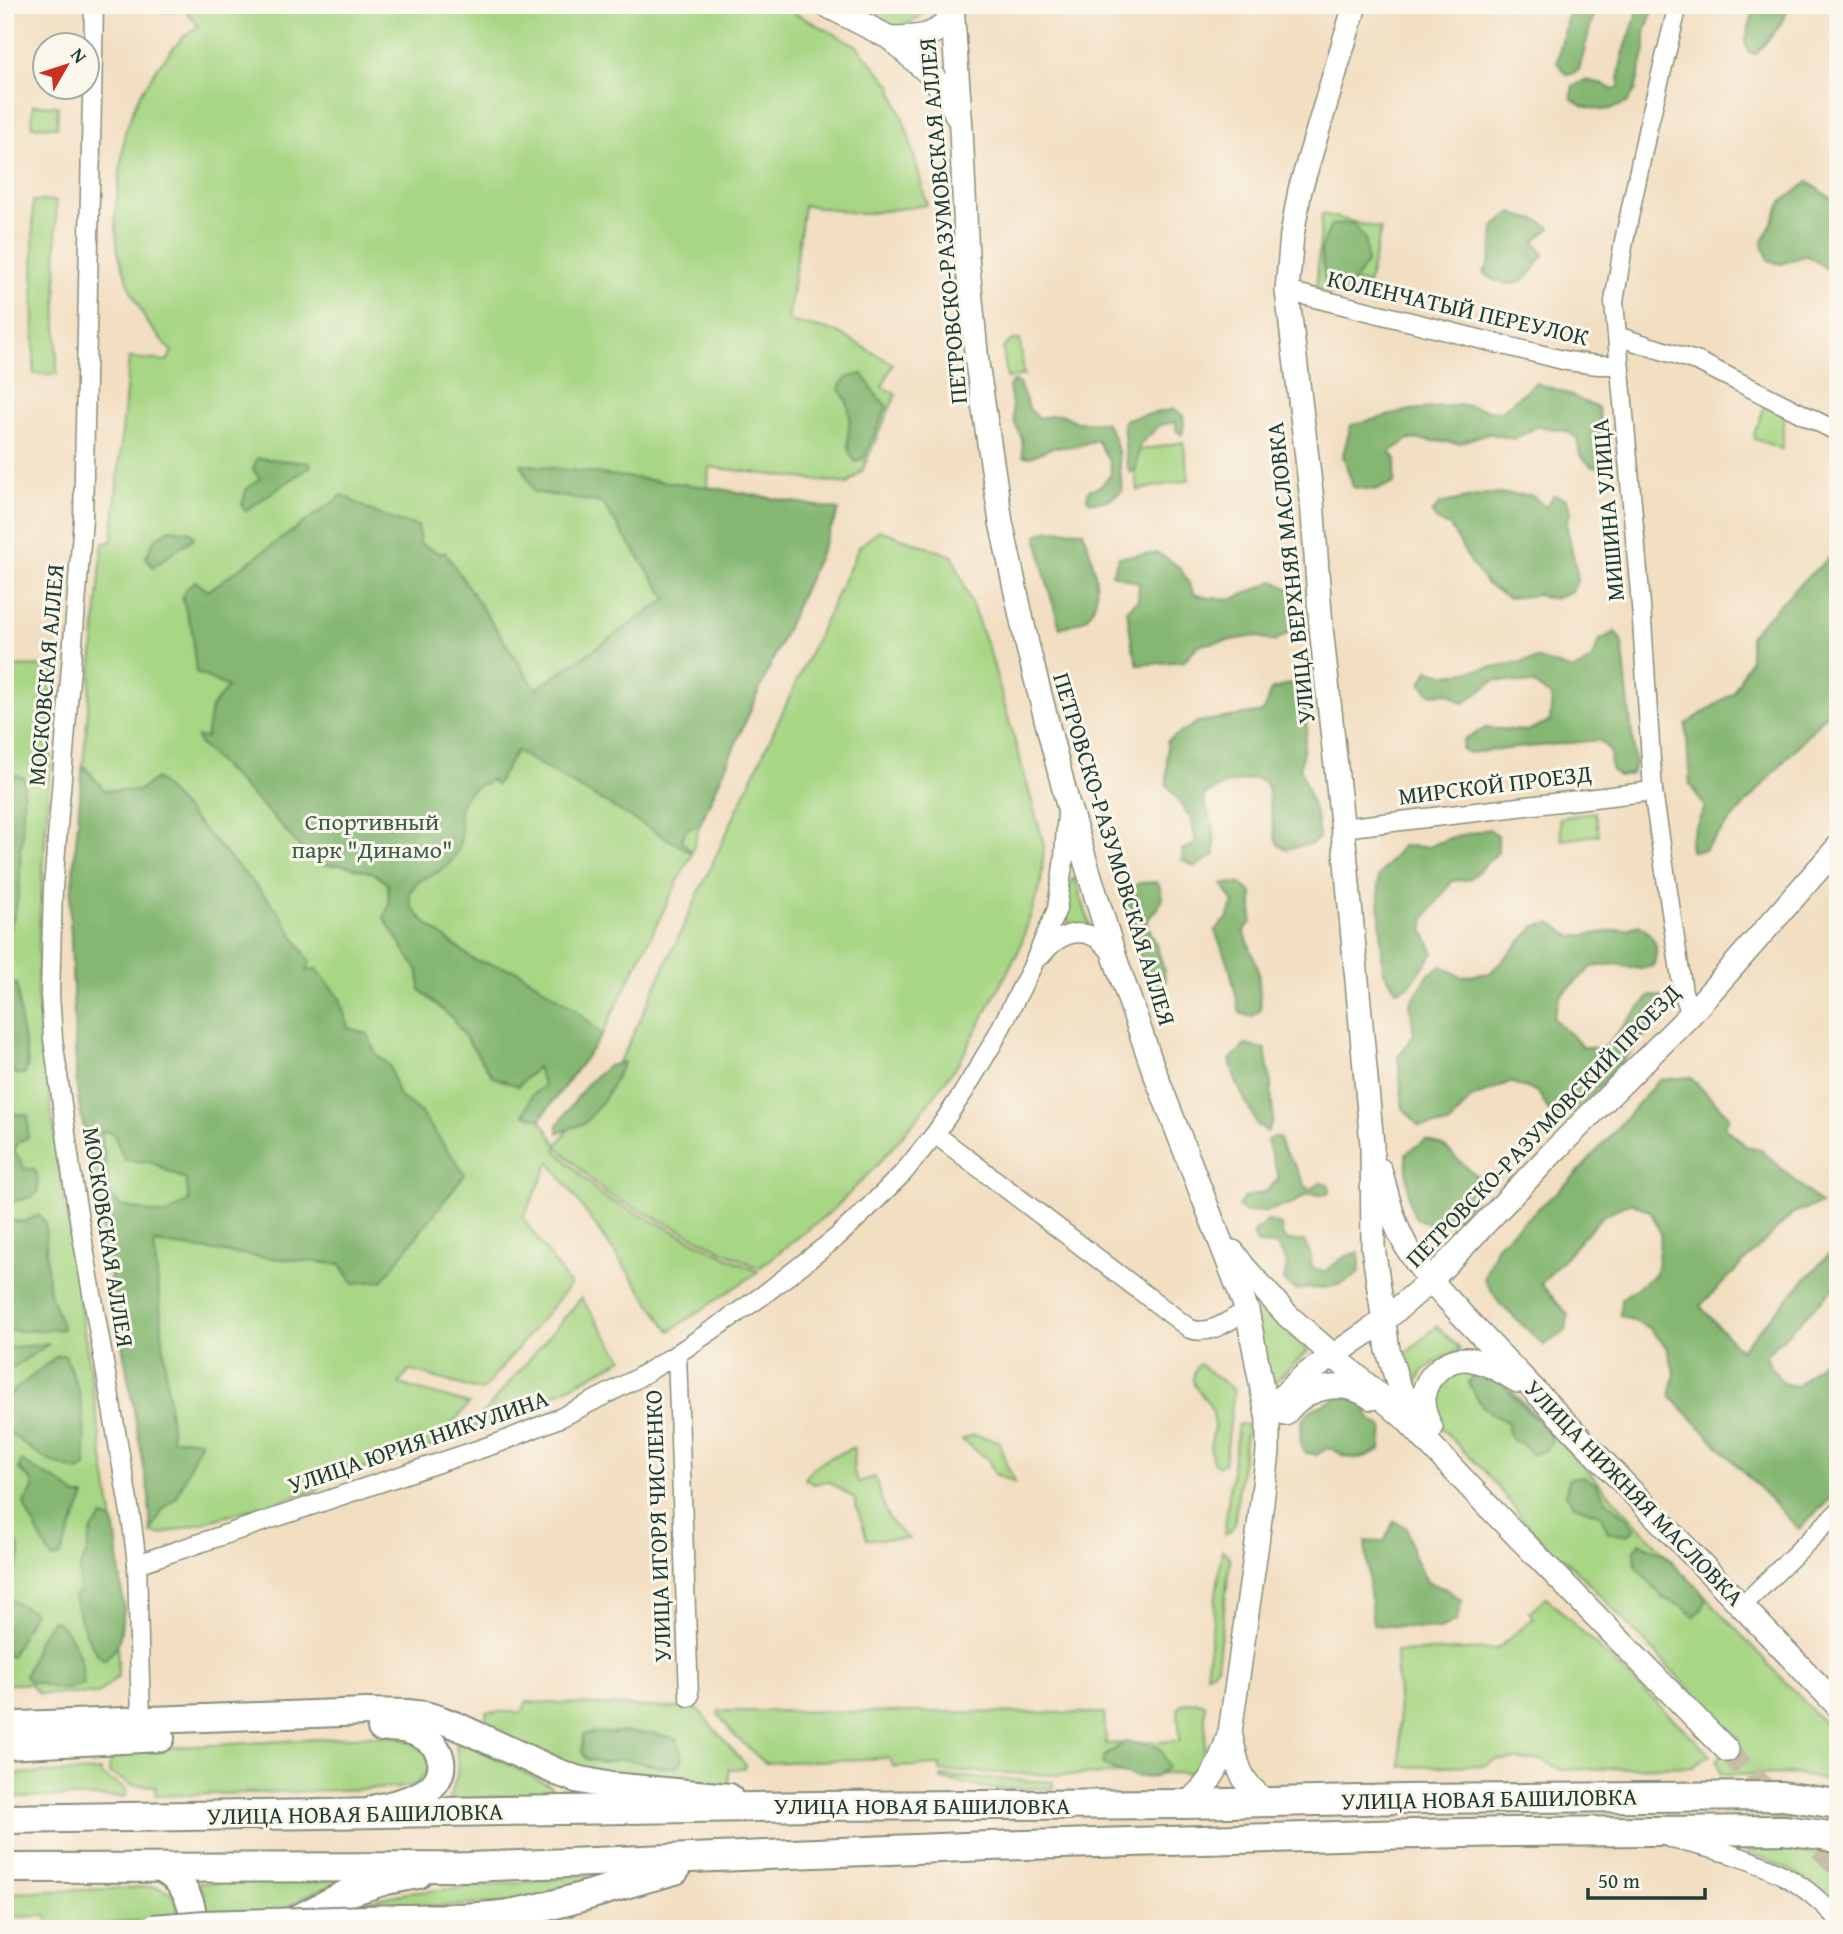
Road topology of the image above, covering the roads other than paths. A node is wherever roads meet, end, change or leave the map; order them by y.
1 (94, 5) edge
2 (826, 5) edge
3 (1355, 5) edge
4 (1678, 5) edge
5 (952, 8) edge
6 (890, 38) junction
7 (961, 129) junction
8 (1286, 291) junction
9 (1617, 336) junction
10 (1619, 365) junction
11 (1838, 432) edge
12 (1653, 791) junction
13 (1067, 801) junction
14 (1342, 828) junction
15 (1838, 848) edge
16 (1115, 958) junction
17 (1032, 967) junction
18 (1691, 1014) junction
19 (935, 1134) junction
20 (1372, 1144) junction
21 (1219, 1233) junction
22 (1431, 1280) junction
23 (1247, 1310) junction
24 (1385, 1320) junction
25 (677, 1354) junction
26 (1333, 1356) junction
27 (1536, 1391) junction
28 (1268, 1420) junction
29 (1407, 1420) junction
30 (1423, 1437) junction
31 (1268, 1452) junction
32 (1458, 1473) junction
33 (1838, 1512) edge
34 (136, 1564) junction
35 (1742, 1606) junction
36 (689, 1697) dead end
37 (1838, 1706) edge
38 (141, 1720) junction
39 (5, 1723) edge
40 (1230, 1732) junction
41 (5, 1746) edge
42 (1727, 1750) tunnel mouth
43 (1268, 1802) junction
44 (1186, 1804) junction
45 (1838, 1804) edge
46 (814, 1806) junction
47 (340, 1815) junction
48 (5, 1819) edge
49 (1637, 1830) junction
50 (1838, 1839) edge
51 (771, 1854) junction
52 (159, 1867) junction
53 (469, 1867) junction
54 (5, 1868) edge
55 (1838, 1919) edge
56 (153, 1929) edge
57 (189, 1929) edge
58 (276, 1929) edge

1 - 34 street, МОСКОВСКАЯ АЛЛЕЯ
2 - 6 street
3 - 8 street, УЛИЦА ВЕРХНЯЯ МАСЛОВКА
4 - 9 street, МИШИНА УЛИЦА
5 - 6 street
5 - 7 street, ПЕТРОВСКО-РАЗУМОВСКАЯ АЛЛЕЯ
6 - 7 street
7 - 13 street, ПЕТРОВСКО-РАЗУМОВСКАЯ АЛЛЕЯ
8 - 10 street, КОЛЕНЧАТЫЙ ПЕРЕУЛОК
8 - 14 street, УЛИЦА ВЕРХНЯЯ МАСЛОВКА
9 - 10 street, МИШИНА УЛИЦА
9 - 11 street, КОЛЕНЧАТЫЙ ПЕРЕУЛОК
10 - 12 street, МИШИНА УЛИЦА
12 - 14 street, МИРСКОЙ ПРОЕЗД
12 - 18 street, МИШИНА УЛИЦА
13 - 16 street, ПЕТРОВСКО-РАЗУМОВСКАЯ АЛЛЕЯ
13 - 17 street, УЛИЦА ЮРИЯ НИКУЛИНА
14 - 20 street, УЛИЦА ВЕРХНЯЯ МАСЛОВКА
15 - 18 street, ПЕТРОВСКО-РАЗУМОВСКИЙ ПРОЕЗД
16 - 17 street, УЛИЦА ЮРИЯ НИКУЛИНА
16 - 21 street, ПЕТРОВСКО-РАЗУМОВСКАЯ АЛЛЕЯ
17 - 19 street, УЛИЦА ЮРИЯ НИКУЛИНА
18 - 22 street, ПЕТРОВСКО-РАЗУМОВСКИЙ ПРОЕЗД
19 - 23 street
19 - 25 street, УЛИЦА ЮРИЯ НИКУЛИНА
20 - 22 street, УЛИЦА ВЕРХНЯЯ МАСЛОВКА
20 - 24 street, УЛИЦА ВЕРХНЯЯ МАСЛОВКА
21 - 23 street, ПЕТРОВСКО-РАЗУМОВСКАЯ АЛЛЕЯ
21 - 26 street, ПЕТРОВСКО-РАЗУМОВСКАЯ АЛЛЕЯ
22 - 24 street, ПЕТРОВСКО-РАЗУМОВСКИЙ ПРОЕЗД
22 - 27 street, УЛИЦА НИЖНЯЯ МАСЛОВКА
23 - 28 street, ПЕТРОВСКО-РАЗУМОВСКАЯ АЛЛЕЯ
24 - 26 street, ПЕТРОВСКО-РАЗУМОВСКИЙ ПРОЕЗД
24 - 30 street, УЛИЦА ВЕРХНЯЯ МАСЛОВКА
25 - 34 street, УЛИЦА ЮРИЯ НИКУЛИНА
25 - 36 street, УЛИЦА ИГОРЯ ЧИСЛЕНКО
26 - 28 street, ПЕТРОВСКО-РАЗУМОВСКИЙ ПРОЕЗД
26 - 29 street
27 - 32 street
27 - 35 street, УЛИЦА НИЖНЯЯ МАСЛОВКА
28 - 31 street, ПЕТРОВСКО-РАЗУМОВСКАЯ АЛЛЕЯ
29 - 30 street
29 - 31 street, ПЕТРОВСКО-РАЗУМОВСКАЯ АЛЛЕЯ
30 - 32 street
31 - 40 street, ПЕТРОВСКО-РАЗУМОВСКАЯ АЛЛЕЯ
32 - 42 street
33 - 35 street
34 - 38 street, МОСКОВСКАЯ АЛЛЕЯ
35 - 37 street, УЛИЦА НИЖНЯЯ МАСЛОВКА
38 - 39 main road
38 - 46 main road
40 - 43 street, ПЕТРОВСКО-РАЗУМОВСКАЯ АЛЛЕЯ
40 - 44 street, ПЕТРОВСКО-РАЗУМОВСКАЯ АЛЛЕЯ
41 - 47 main road
43 - 44 main road, УЛИЦА НОВАЯ БАШИЛОВКА
43 - 45 main road, УЛИЦА НОВАЯ БАШИЛОВКА
44 - 46 main road, УЛИЦА НОВАЯ БАШИЛОВКА
46 - 47 main road, УЛИЦА НОВАЯ БАШИЛОВКА
47 - 48 main road, УЛИЦА НОВАЯ БАШИЛОВКА
49 - 50 main road
49 - 51 main road, УЛИЦА НОВАЯ БАШИЛОВКА
49 - 55 street
51 - 53 main road, УЛИЦА НОВАЯ БАШИЛОВКА
51 - 56 main road, bridge
52 - 53 main road, УЛИЦА НОВАЯ БАШИЛОВКА
52 - 54 main road, УЛИЦА НОВАЯ БАШИЛОВКА
52 - 57 main road
53 - 58 main road

